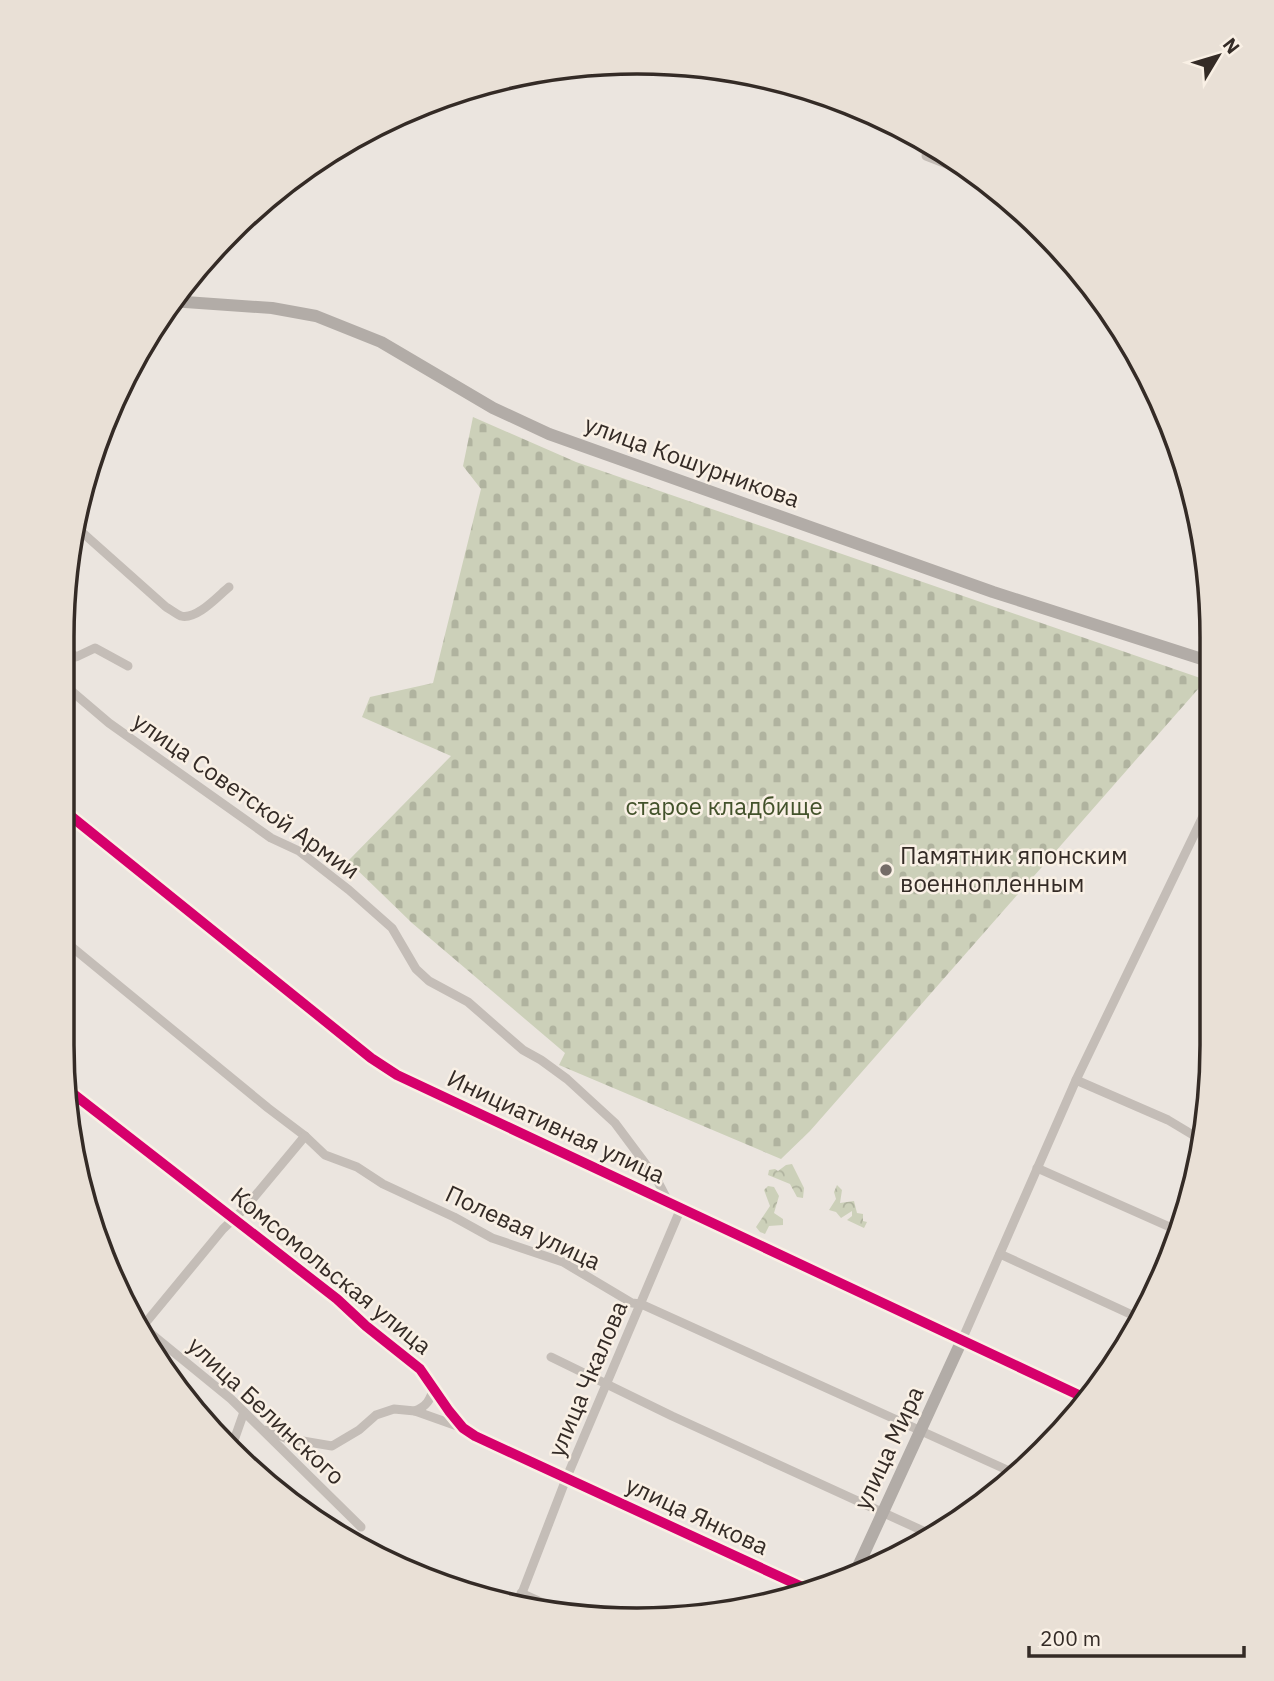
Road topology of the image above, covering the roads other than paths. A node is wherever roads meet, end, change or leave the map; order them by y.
1 (926, 156) dead end
2 (938, 161) edge
3 (184, 302) edge
4 (83, 533) edge
5 (229, 587) dead end
6 (74, 655) edge
7 (1200, 658) edge
8 (128, 666) dead end
9 (74, 693) edge
10 (74, 819) edge
11 (1200, 823) edge
12 (74, 949) edge
13 (1076, 1080) junction
14 (76, 1096) edge
15 (305, 1136) junction
16 (1193, 1136) edge
17 (1037, 1168) junction
18 (669, 1203) junction
19 (681, 1208) junction
20 (233, 1218) junction
21 (1170, 1227) edge
22 (1000, 1254) junction
23 (641, 1304) junction
24 (1131, 1314) edge
25 (147, 1321) edge
26 (961, 1340) junction
27 (161, 1346) edge
28 (551, 1357) dead end
29 (607, 1382) junction
30 (434, 1388) junction
31 (1078, 1395) edge
32 (415, 1411) junction
33 (244, 1412) junction
34 (262, 1428) junction
35 (463, 1428) junction
36 (920, 1431) junction
37 (235, 1438) edge
38 (1007, 1470) edge
39 (566, 1479) junction
40 (883, 1511) junction
41 (361, 1527) dead end
42 (922, 1530) edge
43 (860, 1562) edge
44 (796, 1584) edge
45 (522, 1593) joint
46 (533, 1598) edge

1 - 2 street
3 - 7 main road, улица Кошурникова
4 - 5 street
6 - 8 street
9 - 18 street, улица Советской Армии
10 - 18 street, Инициативная улица
11 - 13 street
12 - 15 street, Полевая улица
13 - 16 street
13 - 17 street
14 - 20 street, Комсомольская улица
15 - 20 street, Комсомольская улица
15 - 23 street, Полевая улица
17 - 21 street
17 - 22 street
18 - 19 street, Инициативная улица
19 - 23 street, улица Чкалова
19 - 26 street, Инициативная улица
20 - 25 street
20 - 30 street, Комсомольская улица
22 - 24 street
22 - 26 street
23 - 29 street, улица Чкалова
23 - 36 street, Полевая улица
26 - 31 street, Инициативная улица
26 - 36 main road, улица Мира
27 - 33 street, улица Белинского
28 - 29 street
29 - 39 street, улица Чкалова
29 - 40 street
30 - 32 street
30 - 35 street, Комсомольская улица
32 - 34 street
32 - 35 street
33 - 34 street, улица Белинского
33 - 37 street
34 - 41 street, улица Белинского
35 - 39 street, Комсомольская улица
36 - 38 street, Полевая улица
36 - 40 main road, улица Мира
39 - 44 street, улица Янкова
39 - 45 street, улица Чкалова
40 - 42 street
40 - 43 main road, улица Мира
45 - 46 street

